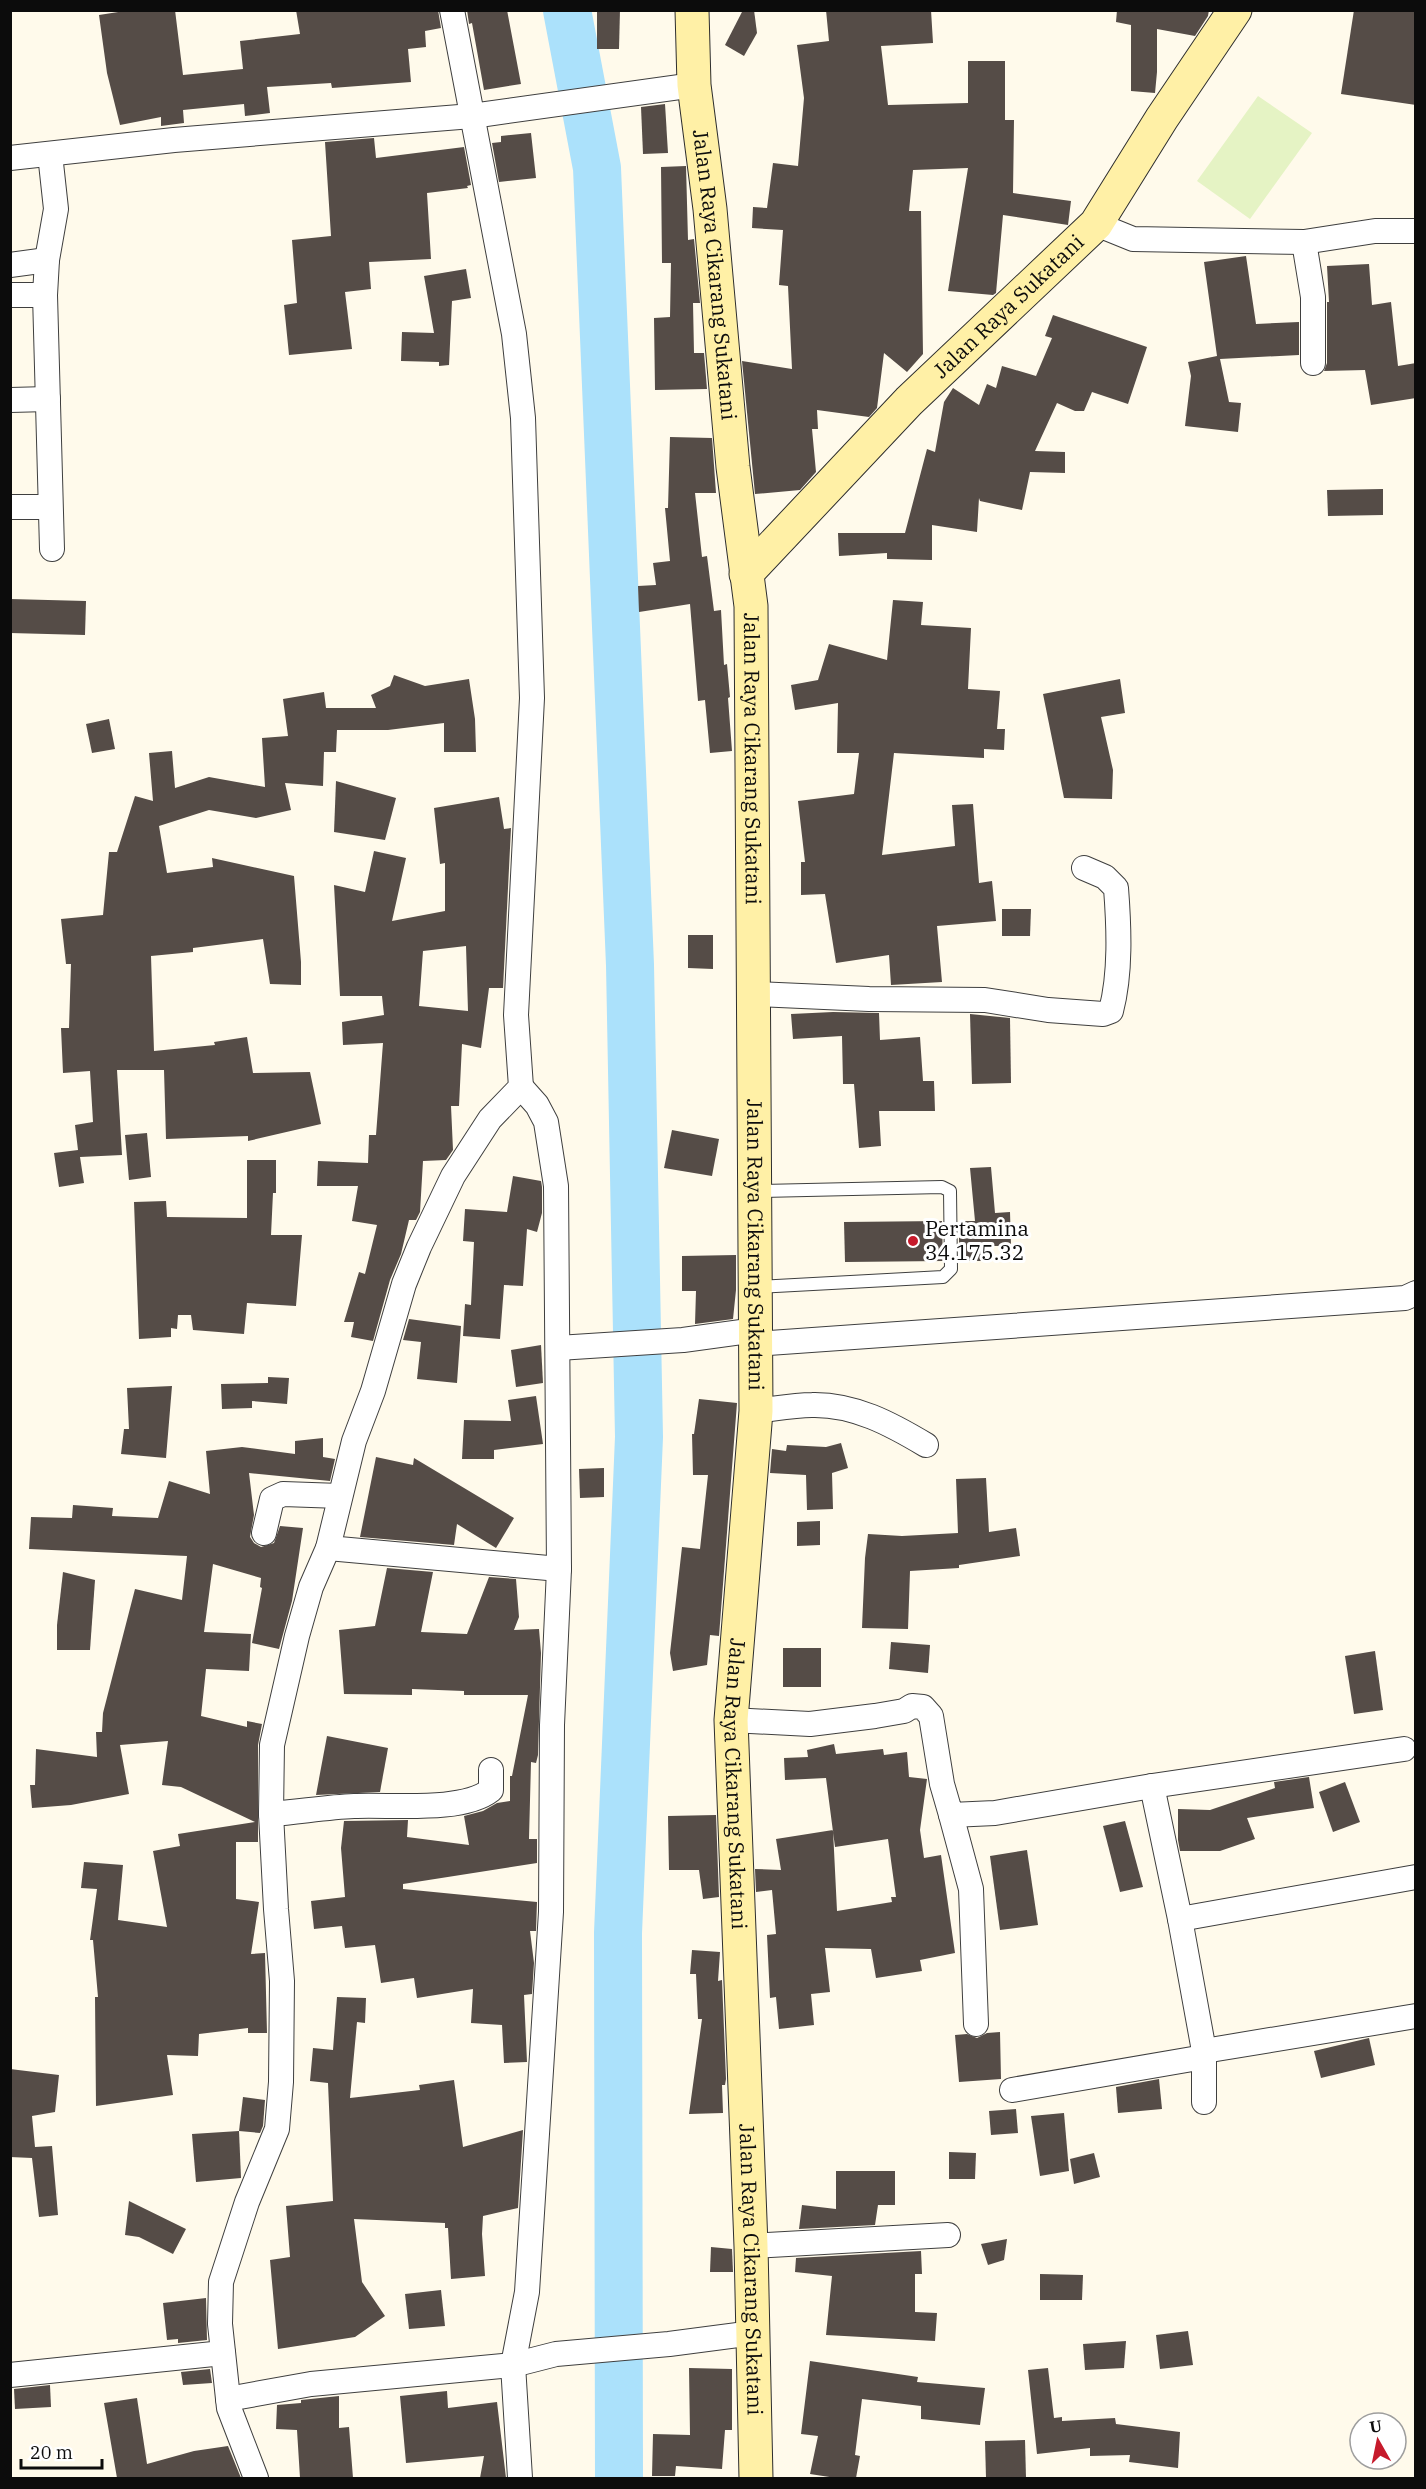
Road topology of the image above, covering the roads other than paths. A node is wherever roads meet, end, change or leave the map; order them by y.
1 (452, 10) edge
2 (692, 10) edge
3 (1235, 10) edge
4 (680, 87) junction
5 (472, 116) junction
6 (50, 154) junction
7 (10, 158) edge
8 (1096, 225) junction
9 (1416, 231) edge
10 (1304, 242) junction
11 (47, 260) junction
12 (10, 265) edge
13 (10, 295) edge
14 (45, 295) junction
15 (1313, 363) dead end
16 (48, 399) junction
17 (10, 400) edge
18 (10, 507) edge
19 (50, 507) junction
20 (52, 549) dead end
21 (746, 574) junction
22 (1084, 868) dead end
23 (754, 994) junction
24 (521, 1087) junction
25 (756, 1192) junction
26 (756, 1287) junction
27 (1416, 1293) edge
28 (756, 1337) junction
29 (558, 1348) junction
30 (756, 1411) junction
31 (926, 1445) dead end
32 (340, 1496) junction
33 (264, 1533) dead end
34 (328, 1548) junction
35 (559, 1569) junction
36 (731, 1720) junction
37 (1404, 1749) dead end
38 (491, 1770) dead end
39 (1152, 1786) junction
40 (271, 1814) junction
41 (951, 1815) junction
42 (1416, 1877) edge
43 (1180, 1919) junction
44 (1416, 2016) edge
45 (976, 2024) dead end
46 (1204, 2054) junction
47 (1012, 2090) dead end
48 (1204, 2102) dead end
49 (948, 2235) dead end
50 (751, 2246) junction
51 (753, 2333) junction
52 (223, 2353) junction
53 (513, 2365) junction
54 (10, 2375) edge
55 (228, 2399) junction
56 (256, 2478) edge
57 (520, 2478) edge
58 (756, 2478) edge

1 - 5 street
2 - 4 main road, Jalan Raya Cikarang Sukatani
3 - 8 main road, Jalan Raya Sukatani
4 - 5 street
4 - 21 main road, Jalan Raya Cikarang Sukatani
5 - 6 street
5 - 24 street
6 - 7 street
6 - 11 street
8 - 10 street
8 - 21 main road, Jalan Raya Sukatani
9 - 10 street
10 - 15 street
11 - 12 street
11 - 14 street
13 - 14 street
14 - 16 street
16 - 17 street
16 - 19 street
18 - 19 street
19 - 20 street
21 - 23 main road, Jalan Raya Cikarang Sukatani
22 - 23 street
23 - 25 main road, Jalan Raya Cikarang Sukatani
24 - 29 street
24 - 32 street
25 - 26 main road, Jalan Raya Cikarang Sukatani
25 - 26 lane
26 - 28 main road, Jalan Raya Cikarang Sukatani
27 - 28 street
28 - 29 street
28 - 30 main road, Jalan Raya Cikarang Sukatani
29 - 35 street
30 - 31 street
30 - 36 main road, Jalan Raya Cikarang Sukatani
32 - 33 street
32 - 34 street
34 - 35 street
34 - 40 street
35 - 53 street
36 - 41 street
36 - 50 main road, Jalan Raya Cikarang Sukatani
37 - 39 street
38 - 40 street
39 - 41 street
39 - 43 street
40 - 52 street
41 - 45 street
42 - 43 street
43 - 46 street
44 - 46 street
46 - 47 street
46 - 48 street
49 - 50 street
50 - 51 main road, Jalan Raya Cikarang Sukatani
51 - 53 street
51 - 58 main road, Jalan Raya Cikarang Sukatani
52 - 54 street
52 - 55 street
53 - 55 street
53 - 57 street
55 - 56 street

